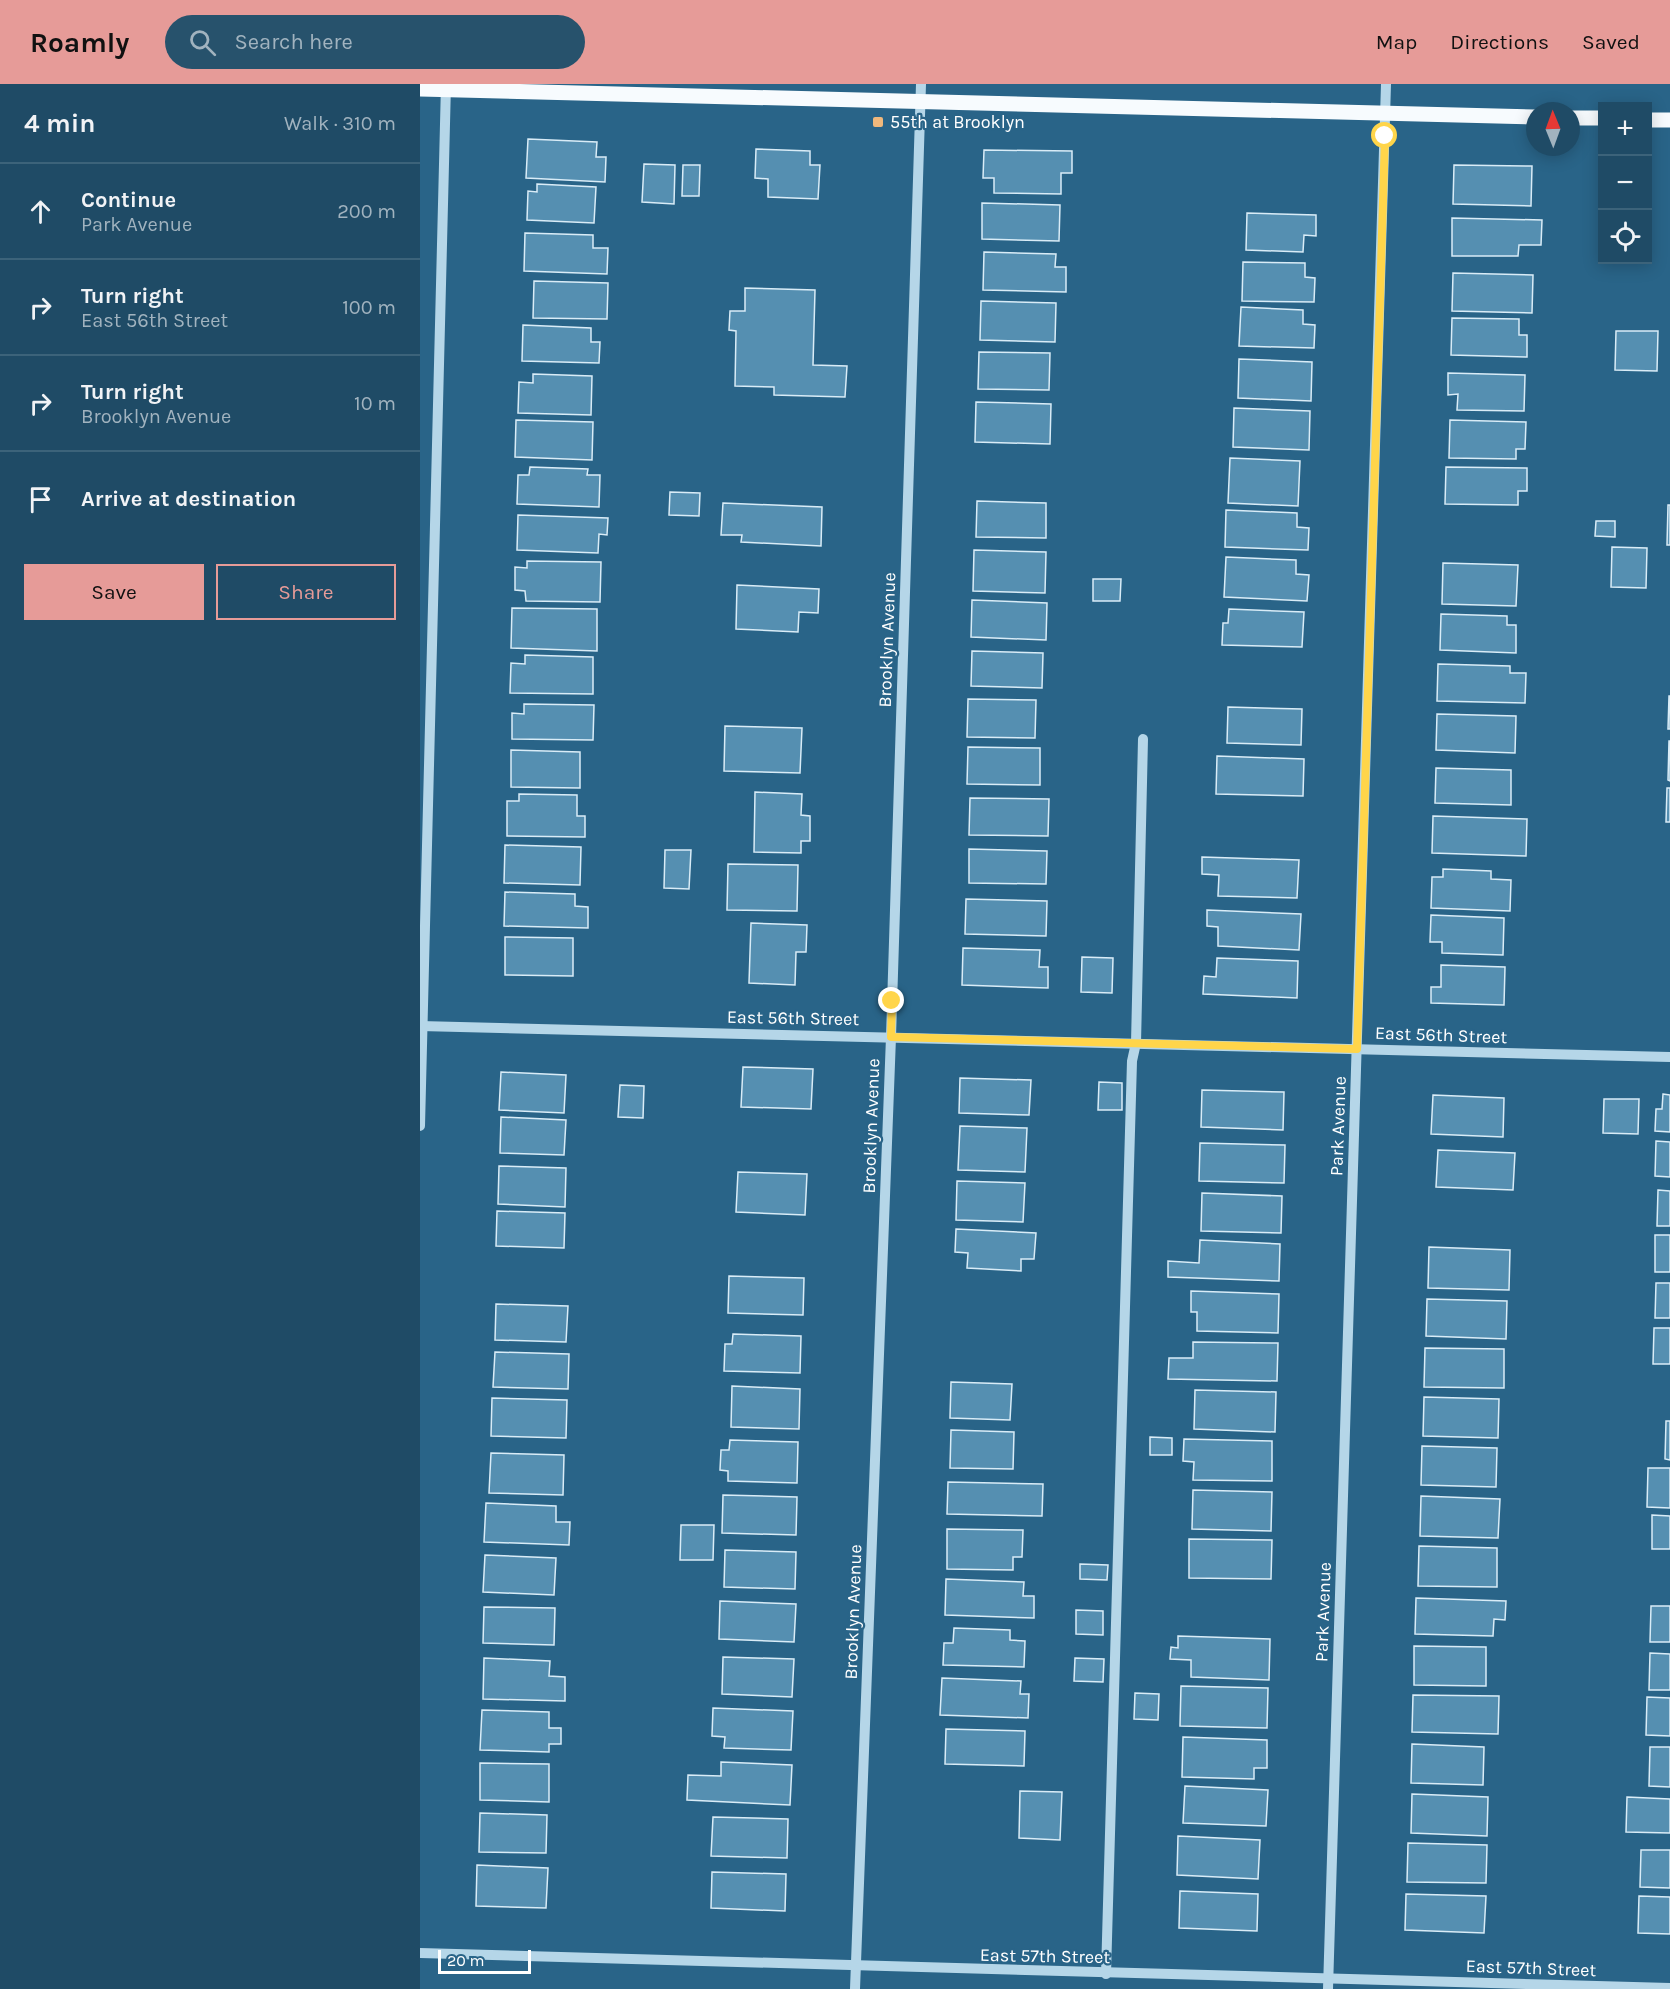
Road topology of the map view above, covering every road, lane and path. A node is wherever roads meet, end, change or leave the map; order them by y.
1 (921, 84) edge
2 (1386, 84) edge
3 (446, 87) edge
4 (420, 89) edge
5 (921, 101) junction
6 (1385, 113) junction
7 (1526, 117) edge
8 (1580, 117) edge
9 (1598, 118) edge
10 (1652, 120) edge
11 (1670, 120) edge
12 (1143, 739) dead end
13 (422, 1026) edge
14 (891, 1037) junction
15 (1136, 1043) junction
16 (1357, 1049) junction
17 (1670, 1058) edge
18 (420, 1126) edge
19 (420, 1953) edge
20 (856, 1967) junction
21 (1106, 1974) junction
22 (1328, 1984) edge
23 (1670, 1988) edge
24 (855, 1989) edge

1 - 5 street, Brooklyn Avenue
2 - 6 street, Park Avenue
3 - 4 main road
3 - 5 main road
3 - 13 street
5 - 6 main road
5 - 14 street, Brooklyn Avenue
6 - 7 main road
6 - 16 street, Park Avenue
8 - 9 main road
10 - 11 main road
12 - 15 street
13 - 14 street, East 56th Street
13 - 18 street
14 - 15 street, East 56th Street
14 - 20 street, Brooklyn Avenue
15 - 16 street, East 56th Street
15 - 21 street
16 - 17 street, East 56th Street
16 - 22 street, Park Avenue
19 - 20 street, East 57th Street
20 - 21 street, East 57th Street
20 - 24 street, Brooklyn Avenue
21 - 22 street, East 57th Street
22 - 23 street, East 57th Street

